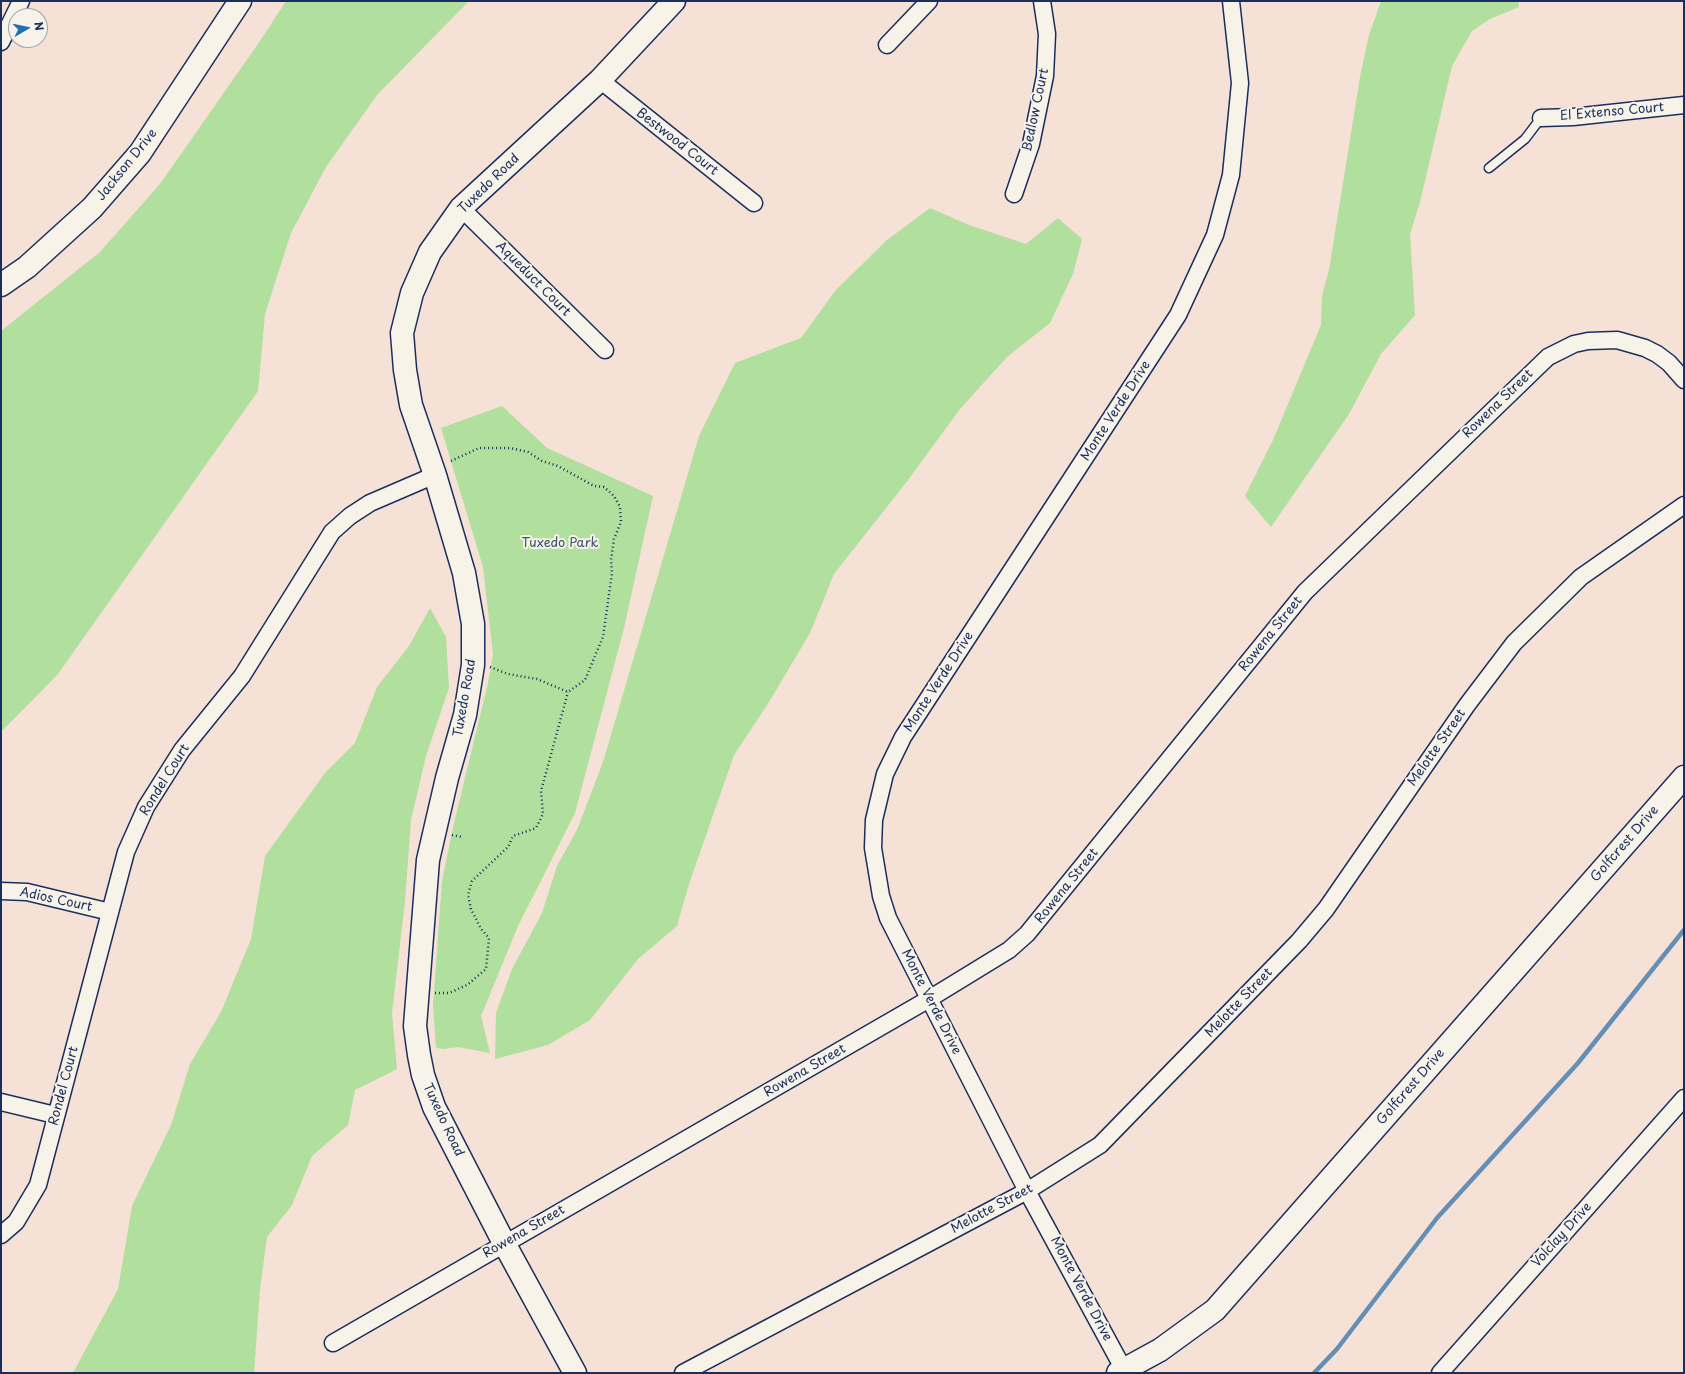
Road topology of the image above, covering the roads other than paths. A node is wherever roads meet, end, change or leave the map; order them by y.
1 (21, 1) edge
2 (240, 1) edge
3 (674, 1) edge
4 (929, 1) edge
5 (1042, 1) edge
6 (1231, 1) edge
7 (1, 42) edge
8 (887, 45) dead end
9 (600, 80) junction
10 (1684, 105) edge
11 (1541, 118) joint
12 (1490, 168) dead end
13 (1014, 194) dead end
14 (754, 203) dead end
15 (461, 208) junction
16 (1, 285) edge
17 (605, 350) dead end
18 (1684, 380) edge
19 (435, 475) junction
20 (1684, 505) edge
21 (1684, 777) edge
22 (1, 891) edge
23 (110, 912) junction
24 (929, 999) junction
25 (1684, 1098) edge
26 (1, 1102) edge
27 (55, 1115) junction
28 (1027, 1191) junction
29 (1, 1235) edge
30 (504, 1243) junction
31 (333, 1342) dead end
32 (1121, 1371) edge
33 (574, 1373) edge
34 (683, 1373) edge
35 (1440, 1373) edge

1 - 7 street
2 - 16 street, Jackson Drive
3 - 9 street, Tuxedo Road
4 - 8 street
5 - 13 street, Bedlow Court
6 - 24 street, Monte Verde Drive
9 - 14 street, Bestwood Court
9 - 15 street, Tuxedo Road
10 - 11 street, El Extenso Court
11 - 12 lane
15 - 17 street, Aqueduct Court
15 - 19 street, Tuxedo Road
18 - 24 street, Rowena Street
19 - 23 street, Rondel Court
19 - 30 street, Tuxedo Road
20 - 28 street, Melotte Street
21 - 32 street, Golfcrest Drive
22 - 23 street, Adios Court
23 - 27 street, Rondel Court
24 - 28 street, Monte Verde Drive
24 - 30 street, Rowena Street
25 - 35 street, Volclay Drive
26 - 27 street
27 - 29 street, Rondel Court
28 - 32 street, Monte Verde Drive
28 - 34 street, Melotte Street
30 - 31 street, Rowena Street
30 - 33 street, Tuxedo Road

